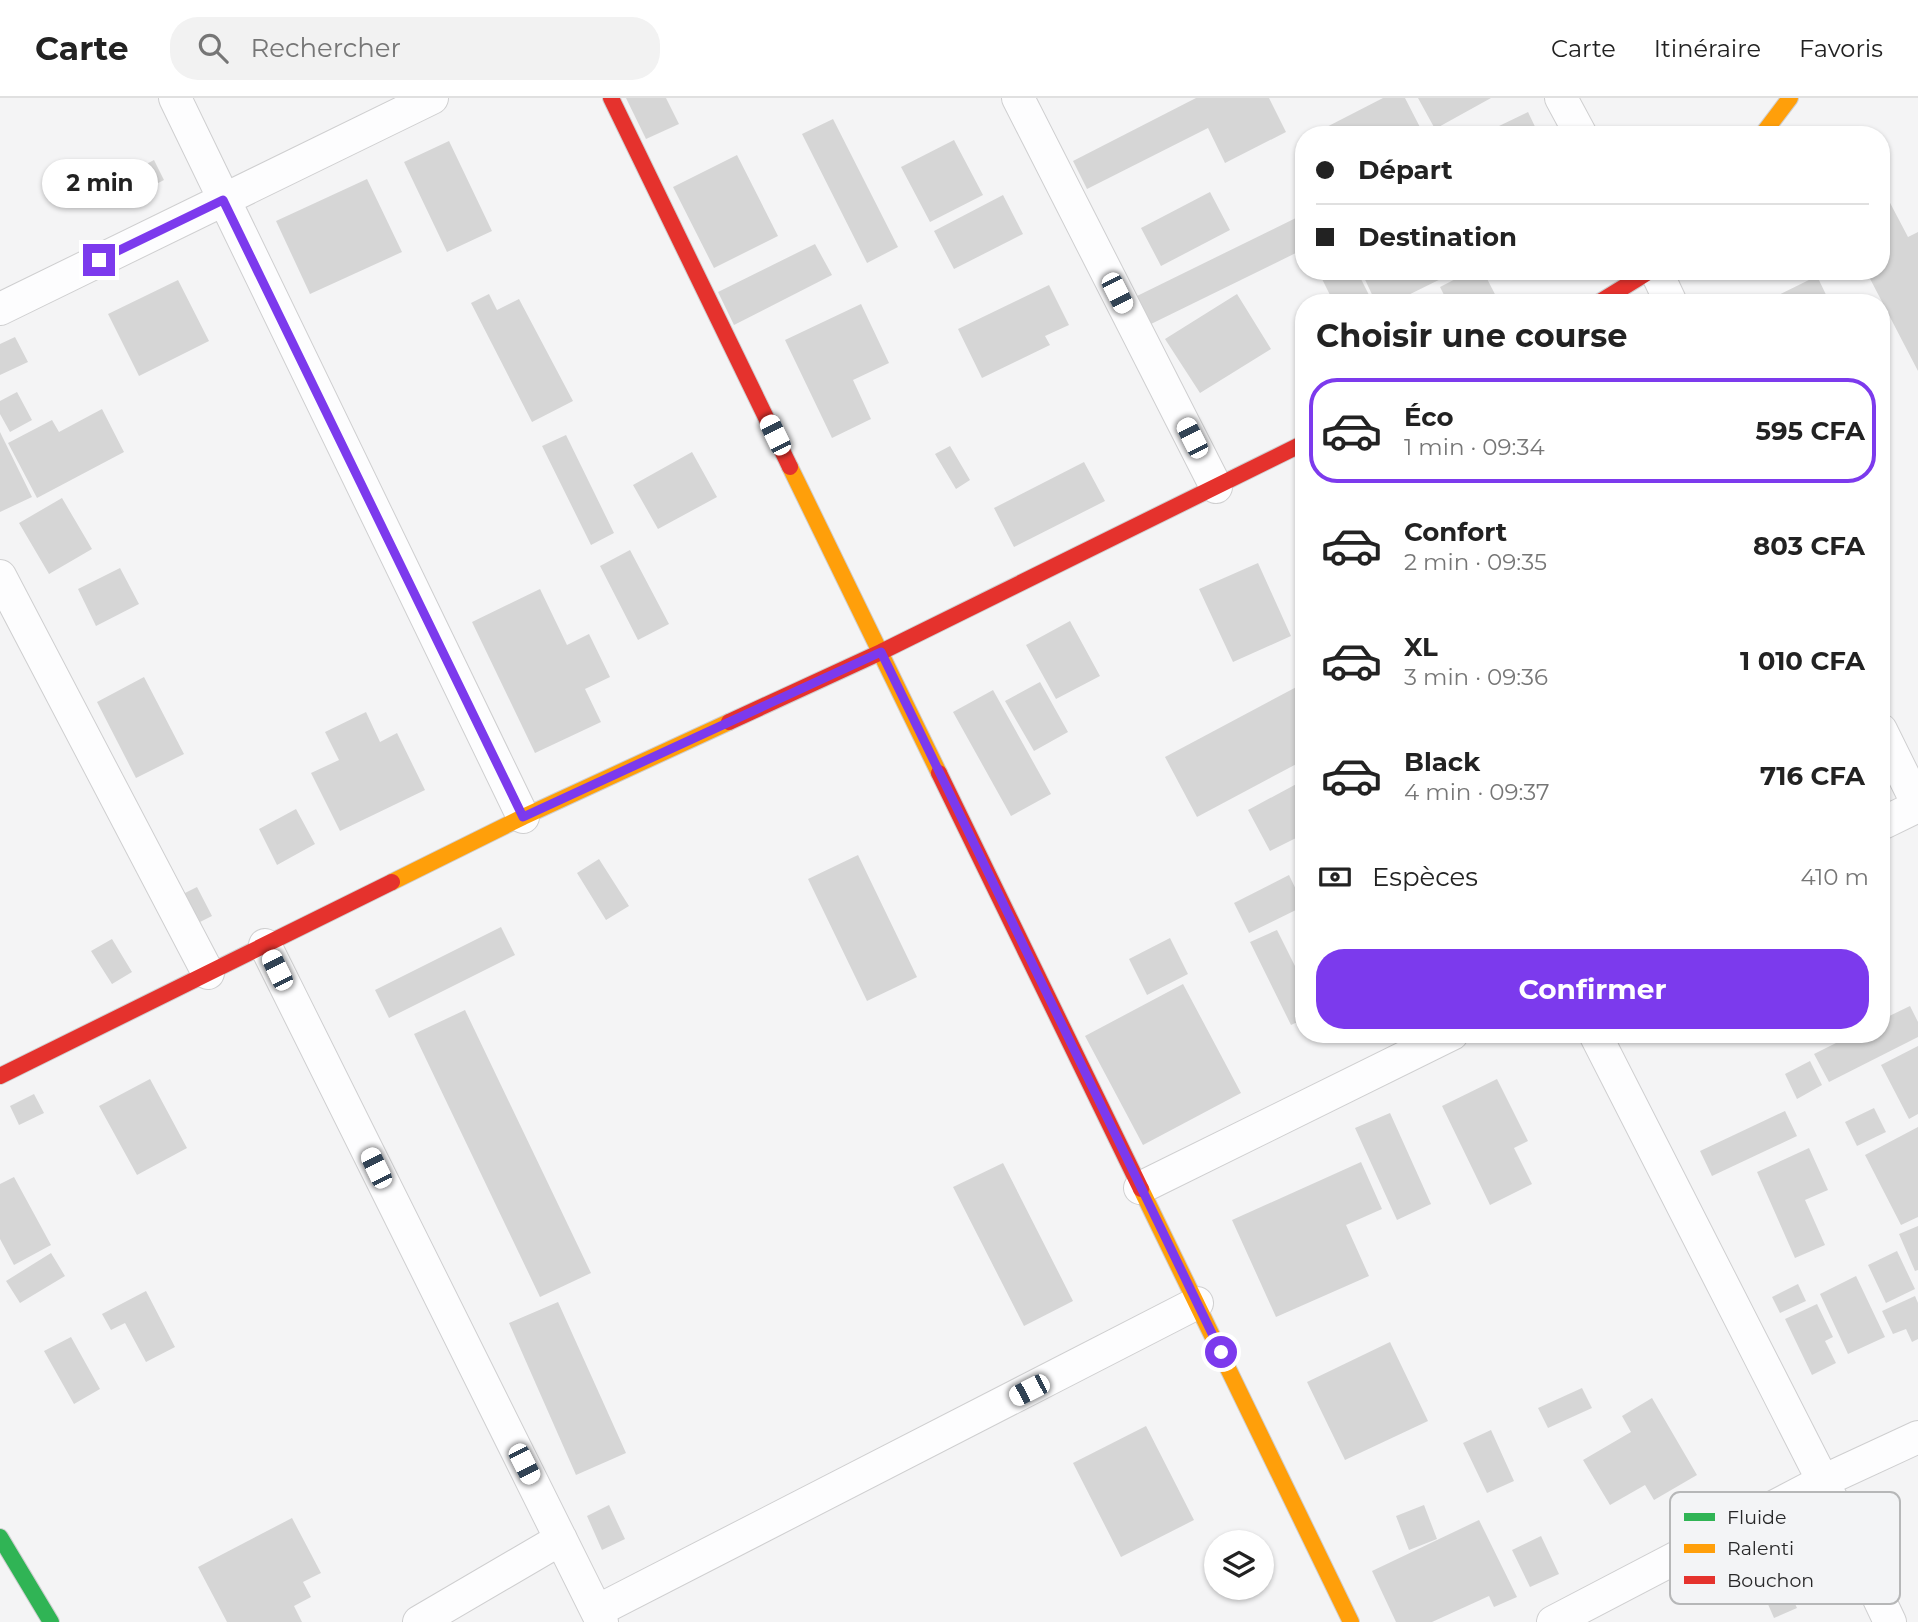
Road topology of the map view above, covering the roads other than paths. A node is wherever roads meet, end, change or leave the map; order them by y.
1 (175, 98) edge
2 (432, 98) edge
3 (611, 98) edge
4 (1018, 98) edge
5 (1561, 98) edge
6 (1790, 98) edge
7 (1576, 126) edge
8 (1769, 126) edge
9 (223, 200) junction
10 (1635, 280) edge
11 (1613, 294) edge
12 (0, 309) edge
13 (1295, 448) edge
14 (1216, 487) junction
15 (0, 576) edge
16 (881, 652) junction
17 (1890, 748) edge
18 (1918, 806) edge
19 (523, 817) junction
20 (1890, 820) edge
21 (265, 945) junction
22 (208, 973) junction
23 (1434, 1043) edge
24 (1600, 1043) edge
25 (0, 1076) edge
26 (1140, 1188) junction
27 (1198, 1303) junction
28 (1918, 1437) edge
29 (1823, 1481) junction
30 (1802, 1492) edge
31 (1828, 1492) edge
32 (0, 1537) edge
33 (561, 1539) junction
34 (1670, 1561) edge
35 (1881, 1604) edge
36 (599, 1616) edge
37 (51, 1622) edge
38 (419, 1622) edge
39 (1350, 1622) edge
40 (1553, 1622) edge
41 (1890, 1622) edge

1 - 9 street
2 - 9 street
3 - 16 street
4 - 14 street
5 - 7 street
6 - 8 street
9 - 12 street
9 - 19 street
10 - 11 street
13 - 14 street
14 - 16 street
15 - 22 street
16 - 19 street
16 - 26 street
17 - 18 street
18 - 20 street
19 - 21 street
21 - 22 street
21 - 33 street
22 - 25 street
23 - 26 street
24 - 29 street
26 - 27 street
27 - 36 street
27 - 39 street
28 - 29 street
29 - 30 street
29 - 31 street
32 - 37 street
33 - 36 street
33 - 38 street
34 - 40 street
35 - 41 street

